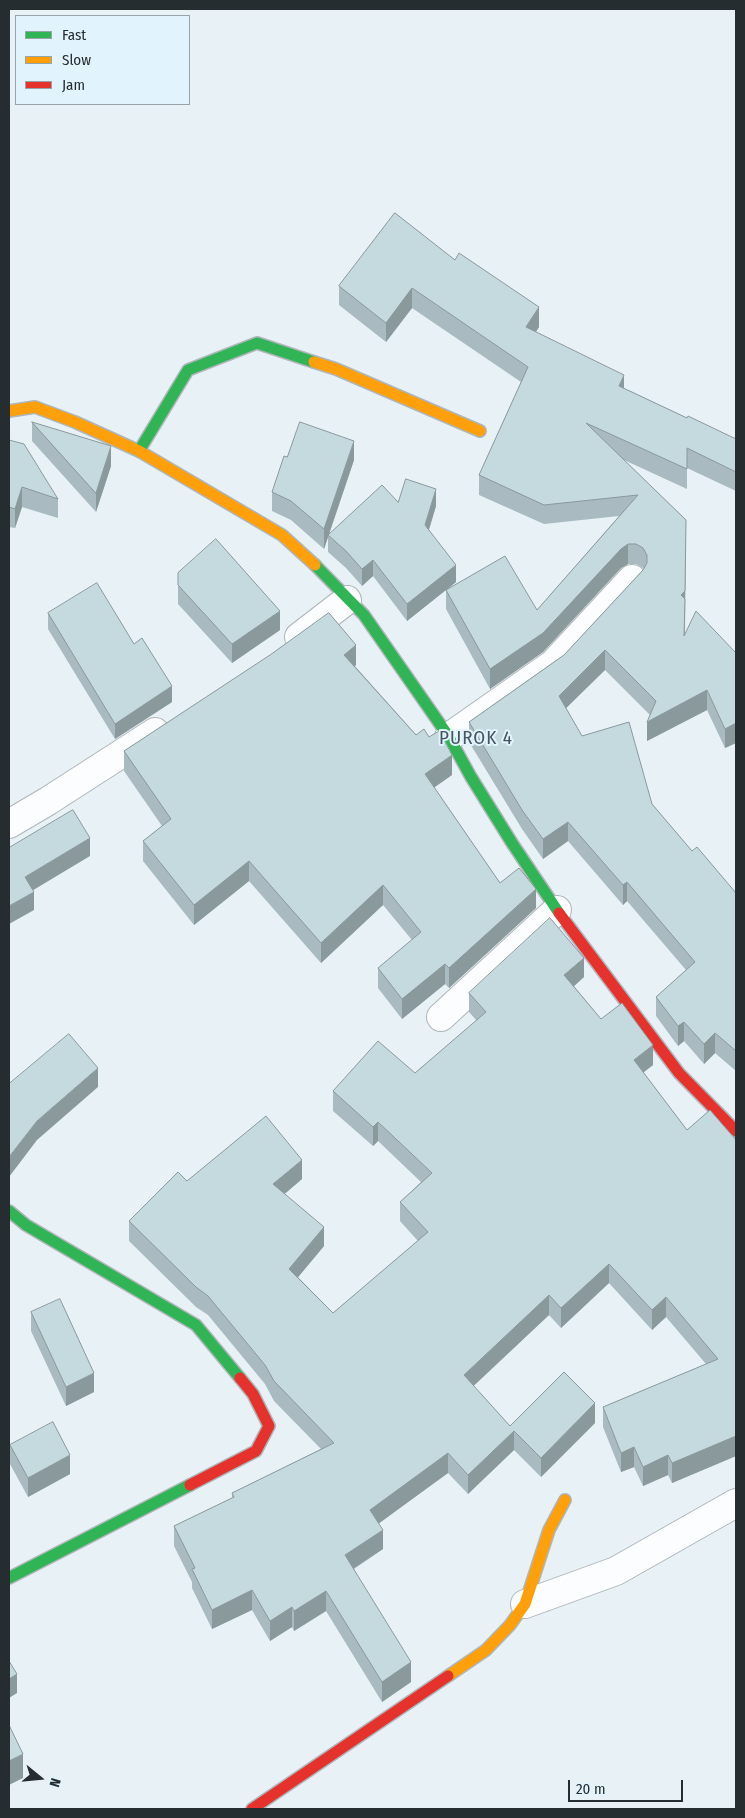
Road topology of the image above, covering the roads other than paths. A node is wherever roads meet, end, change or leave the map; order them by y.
1 (9, 411) edge
2 (480, 431) dead end
3 (138, 451) junction
4 (632, 579) edge
5 (347, 600) junction
6 (277, 651) edge
7 (172, 721) edge
8 (449, 737) junction
9 (9, 824) edge
10 (557, 910) junction
11 (442, 1017) dead end
12 (736, 1131) edge
13 (9, 1212) edge
14 (565, 1500) dead end
15 (736, 1503) edge
16 (9, 1578) edge
17 (525, 1604) junction
18 (252, 1809) edge

1 - 3 street
2 - 3 street
3 - 5 street
4 - 8 street
5 - 6 street
5 - 8 street
7 - 9 street
8 - 10 street
10 - 11 street
10 - 12 street
13 - 16 street
14 - 17 street
15 - 17 street
17 - 18 street

